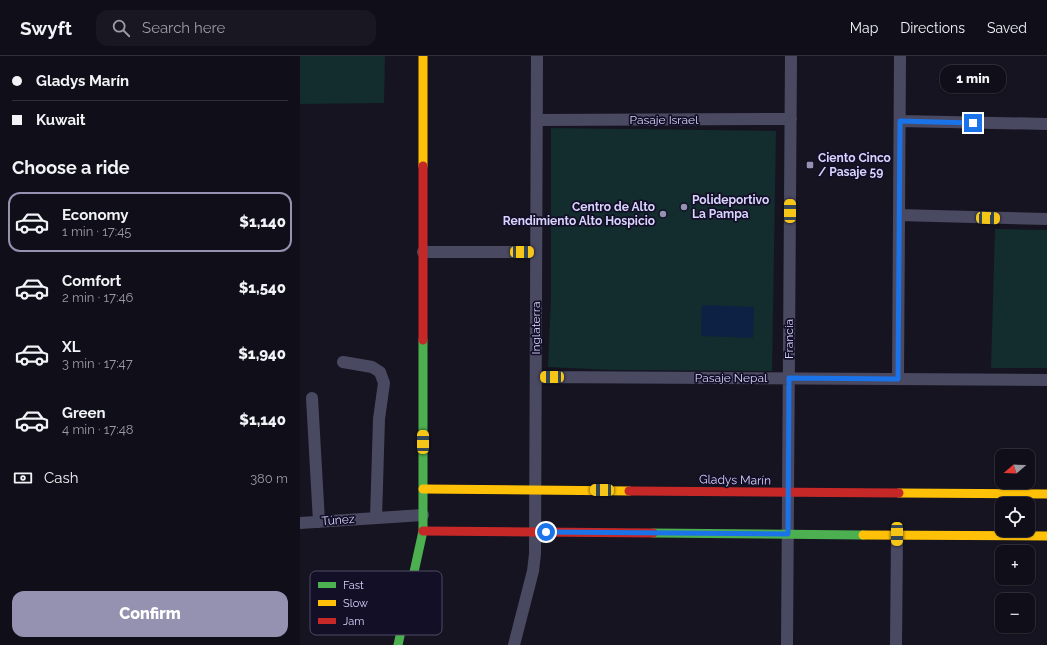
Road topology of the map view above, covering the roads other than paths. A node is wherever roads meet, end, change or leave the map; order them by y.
1 (423, 56) edge
2 (537, 56) edge
3 (791, 56) edge
4 (900, 56) edge
5 (791, 119) junction
6 (536, 120) junction
7 (900, 121) junction
8 (1047, 124) edge
9 (899, 215) junction
10 (1047, 219) edge
11 (423, 252) junction
12 (536, 252) junction
13 (343, 362) dead end
14 (536, 377) junction
15 (789, 378) junction
16 (898, 379) junction
17 (1047, 380) edge
18 (312, 398) dead end
19 (423, 489) junction
20 (536, 490) junction
21 (788, 492) junction
22 (1047, 494) edge
23 (423, 515) junction
24 (376, 518) junction
25 (319, 522) junction
26 (300, 523) edge
27 (423, 531) junction
28 (535, 532) junction
29 (788, 534) junction
30 (897, 534) junction
31 (1047, 536) edge
32 (414, 571) edge
33 (400, 635) edge
34 (398, 645) edge
35 (514, 645) edge
36 (787, 645) edge
37 (896, 645) edge

1 - 11 street
2 - 6 street, Inglaterra
3 - 5 street, Francia
4 - 7 street
5 - 6 street, Pasaje Israel
5 - 15 street, Francia
6 - 12 street, Inglaterra
7 - 8 street
7 - 9 street
9 - 10 street
9 - 16 street
11 - 12 street
11 - 19 street
12 - 14 street, Inglaterra
13 - 24 street
14 - 15 street, Pasaje Nepal
14 - 20 street, Inglaterra
15 - 16 street, Pasaje Nepal
15 - 21 street, Francia
16 - 17 street, Pasaje Nepal
18 - 25 street
19 - 20 street, Gladys Marín
19 - 23 street
20 - 21 street, Gladys Marín
20 - 28 street, Inglaterra
21 - 22 street, Gladys Marín
21 - 29 street, Francia
23 - 24 street, Túnez
23 - 27 street
24 - 25 street, Túnez
25 - 26 street, Túnez
27 - 28 street
27 - 32 street
28 - 29 street
28 - 35 street, Inglaterra
29 - 30 street
29 - 36 street, Francia
30 - 31 street
30 - 37 street
33 - 34 street

